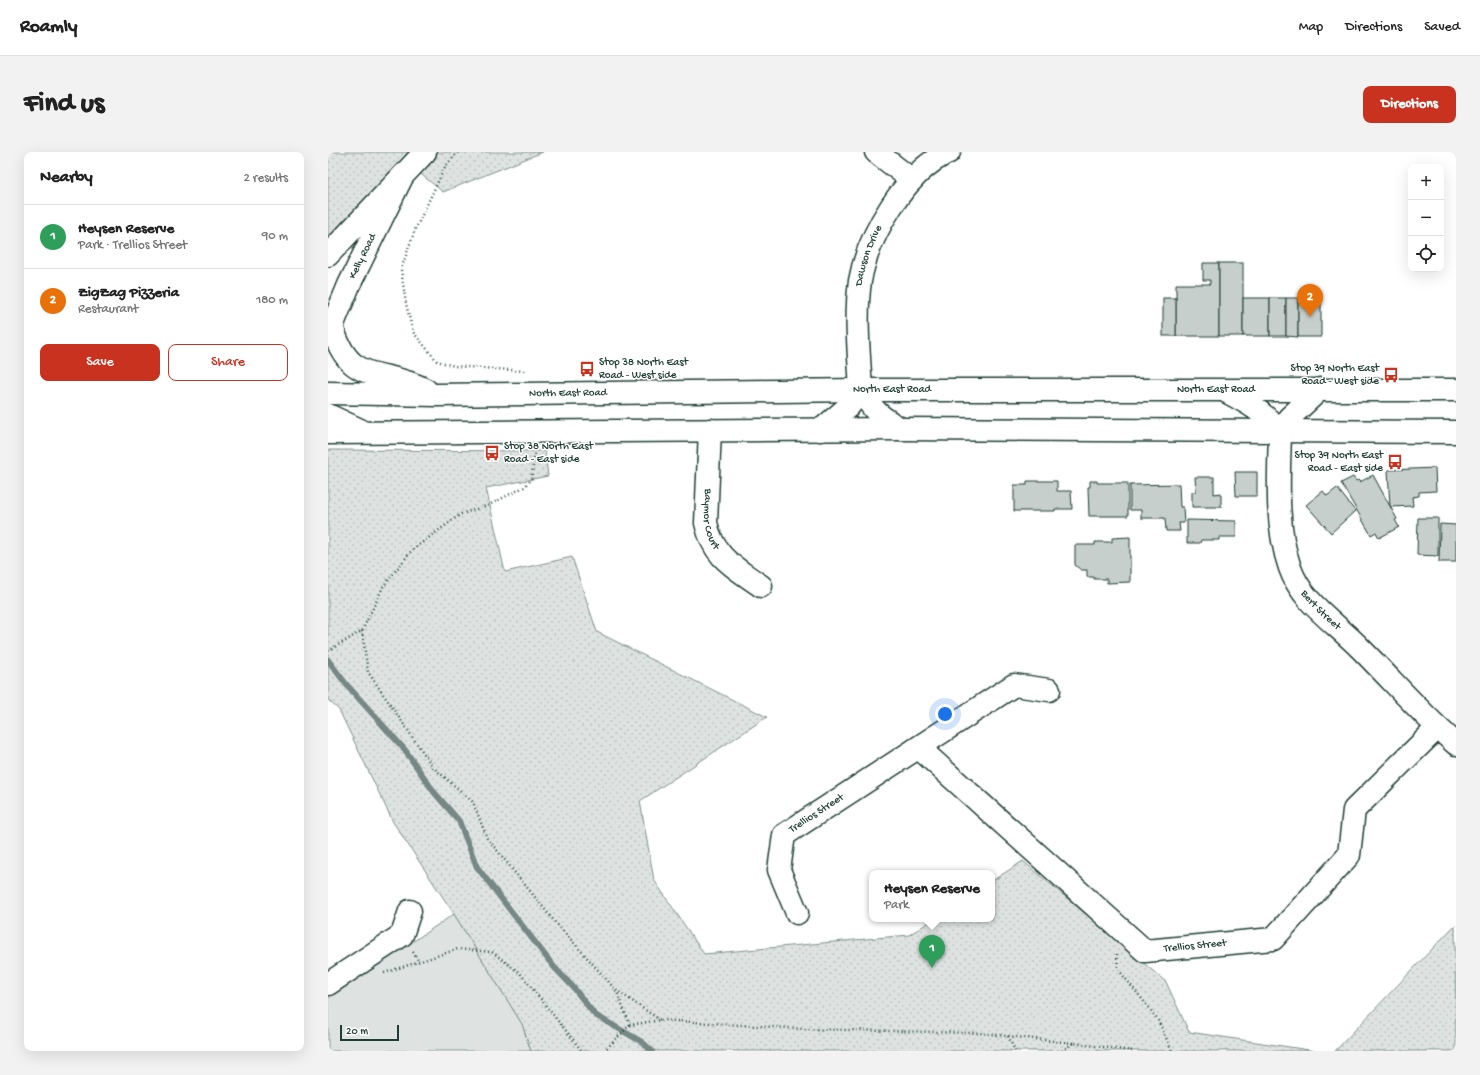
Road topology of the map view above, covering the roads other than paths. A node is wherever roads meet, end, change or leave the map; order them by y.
1 (425, 152) edge
2 (876, 152) edge
3 (949, 152) edge
4 (402, 178) junction
5 (912, 180) junction
6 (328, 254) edge
7 (330, 331) edge
8 (1320, 389) junction
9 (861, 390) junction
10 (1222, 390) junction
11 (1456, 390) edge
12 (328, 393) edge
13 (437, 395) junction
14 (328, 415) edge
15 (710, 430) junction
16 (821, 430) junction
17 (901, 430) junction
18 (1280, 432) junction
19 (1456, 432) edge
20 (328, 433) edge
21 (369, 433) junction
22 (761, 586) dead end
23 (1049, 690) dead end
24 (1437, 728) junction
25 (1456, 744) edge
26 (919, 748) junction
27 (410, 911) dead end
28 (797, 913) dead end
29 (328, 984) edge

1 - 4 main road, Kelly Road
2 - 5 main road
3 - 5 main road, Dawson Drive
4 - 6 main road, Kelly Road
4 - 7 main road, Kelly Road
5 - 9 main road, Dawson Drive
7 - 13 main road
8 - 10 main road, North East Road
8 - 11 main road, North East Road
8 - 18 main road
9 - 10 main road, North East Road
9 - 13 main road, North East Road
9 - 16 main road
9 - 17 main road
10 - 18 main road
12 - 13 main road, North East Road
14 - 21 main road
15 - 16 main road
15 - 21 main road
15 - 22 main road, Baymor Court
16 - 17 main road
17 - 18 main road
18 - 19 main road
18 - 24 main road, Bert Street
20 - 21 main road
23 - 26 main road, Trellios Street
24 - 25 main road, Bert Street
24 - 26 main road, Trellios Street
26 - 28 main road, Trellios Street
27 - 29 main road

